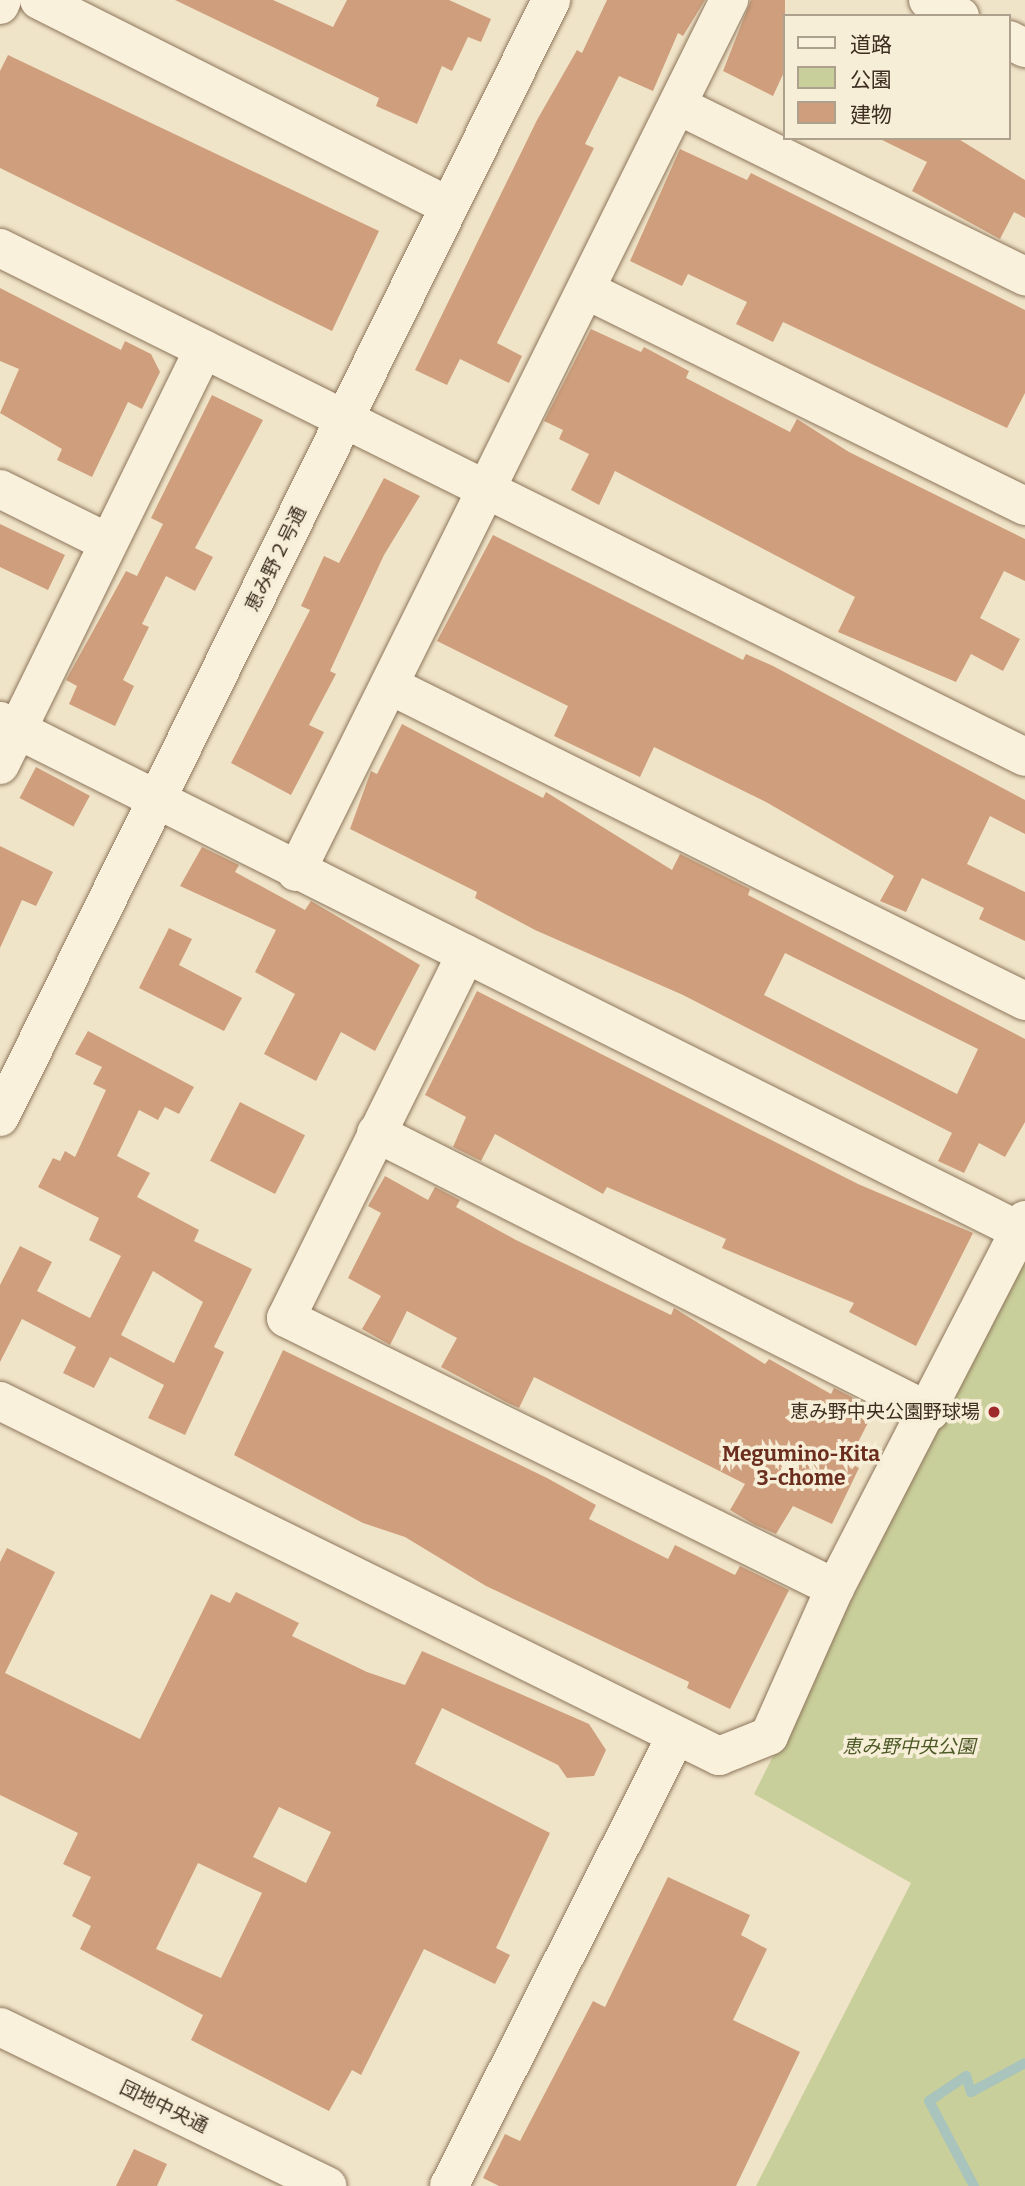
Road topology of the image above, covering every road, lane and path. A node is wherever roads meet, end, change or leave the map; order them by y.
1 (39, 0) edge
2 (729, 0) edge
3 (928, 0) edge
4 (543, 2) edge
5 (956, 14) edge
6 (678, 106) junction
7 (448, 206) junction
8 (0, 248) edge
9 (1025, 276) edge
10 (588, 290) junction
11 (204, 349) junction
12 (344, 419) junction
13 (0, 489) edge
14 (486, 490) junction
15 (1025, 506) edge
16 (107, 542) junction
17 (391, 686) junction
18 (9, 726) edge
19 (1025, 757) edge
20 (0, 765) edge
21 (158, 800) junction
22 (296, 872) junction
23 (466, 954) junction
24 (1025, 1001) edge
25 (0, 1117) edge
26 (376, 1133) junction
27 (1022, 1226) edge
28 (0, 1401) edge
29 (930, 1412) junction
30 (835, 1588) junction
31 (674, 1738) junction
32 (0, 2027) edge
33 (327, 2186) edge
34 (449, 2186) edge

1 - 7 street
2 - 6 street
3 - 5 street
4 - 7 street, 恵み野２号通
6 - 9 street
6 - 10 street
7 - 12 street, 恵み野２号通
8 - 11 street
10 - 14 street
10 - 15 street
11 - 12 street
11 - 16 street
12 - 14 street
12 - 21 street, 恵み野２号通
13 - 16 street
14 - 17 street
14 - 19 street
16 - 18 street
17 - 22 street
17 - 24 street
18 - 20 street
18 - 21 street
21 - 22 street
21 - 25 street, 恵み野２号通
22 - 23 street
23 - 26 street
23 - 27 street
26 - 29 street
26 - 30 street
27 - 29 street
28 - 31 street
29 - 30 street
30 - 31 street
31 - 34 street
32 - 33 street, 団地中央通

